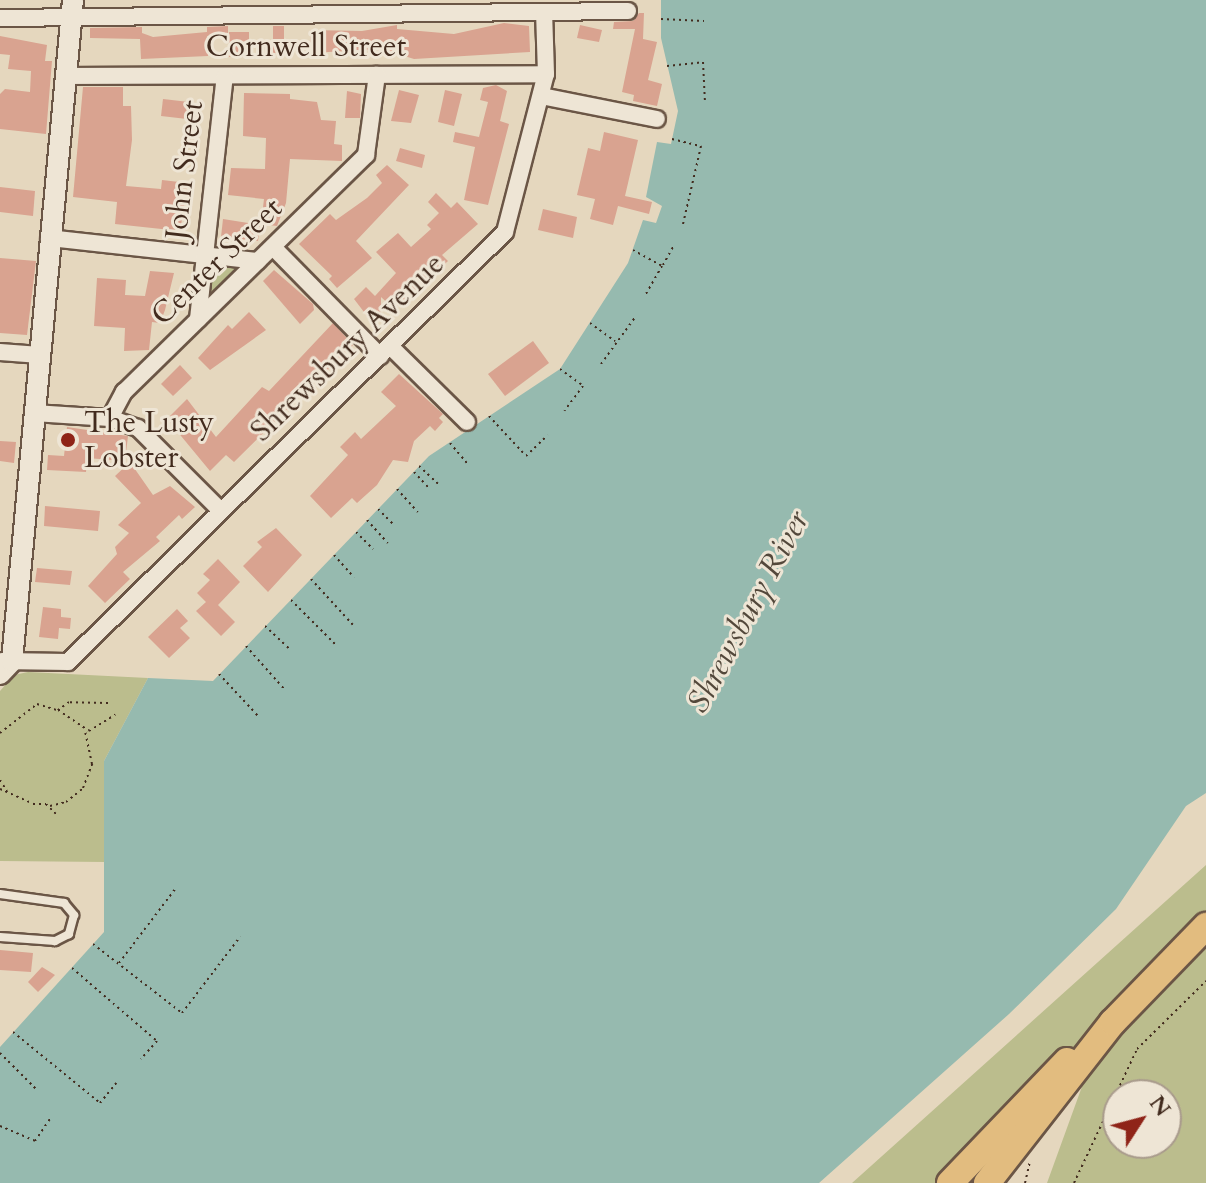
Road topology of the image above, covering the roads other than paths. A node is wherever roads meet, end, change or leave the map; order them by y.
1 (72, 8) edge
2 (539, 8) edge
3 (628, 11) dead end
4 (0, 18) edge
5 (546, 74) junction
6 (377, 75) junction
7 (67, 76) junction
8 (225, 76) junction
9 (541, 96) junction
10 (657, 119) dead end
11 (49, 238) junction
12 (273, 247) junction
13 (203, 254) junction
14 (258, 261) junction
15 (198, 319) junction
16 (385, 351) junction
17 (0, 352) edge
18 (40, 355) junction
19 (34, 413) junction
20 (110, 418) junction
21 (467, 422) dead end
22 (221, 511) junction
23 (4, 665) edge
24 (0, 894) edge
25 (1206, 926) edge
26 (0, 937) edge
27 (1113, 1022) junction
28 (991, 1180) edge
29 (950, 1183) edge

1 - 2 street
1 - 4 street
1 - 7 street
2 - 3 street
2 - 5 street, Shrewsbury Avenue
5 - 6 street, Cornwell Street
5 - 9 street, Shrewsbury Avenue
6 - 8 street, Cornwell Street
6 - 12 street, Center Street
7 - 8 street, Cornwell Street
7 - 11 street
8 - 13 street, John Street
9 - 10 street
9 - 16 street, Shrewsbury Avenue
11 - 13 street
11 - 18 street
12 - 14 street, Center Street
12 - 16 street
13 - 14 street
13 - 15 street, John Street
14 - 15 street, Center Street
15 - 20 street, Center Street
16 - 21 street
16 - 22 street, Shrewsbury Avenue
17 - 18 street
18 - 19 street
19 - 20 street
19 - 23 street
20 - 22 street
22 - 23 street, Shrewsbury Avenue
24 - 26 lane
25 - 27 main road
27 - 28 main road
27 - 29 main road

